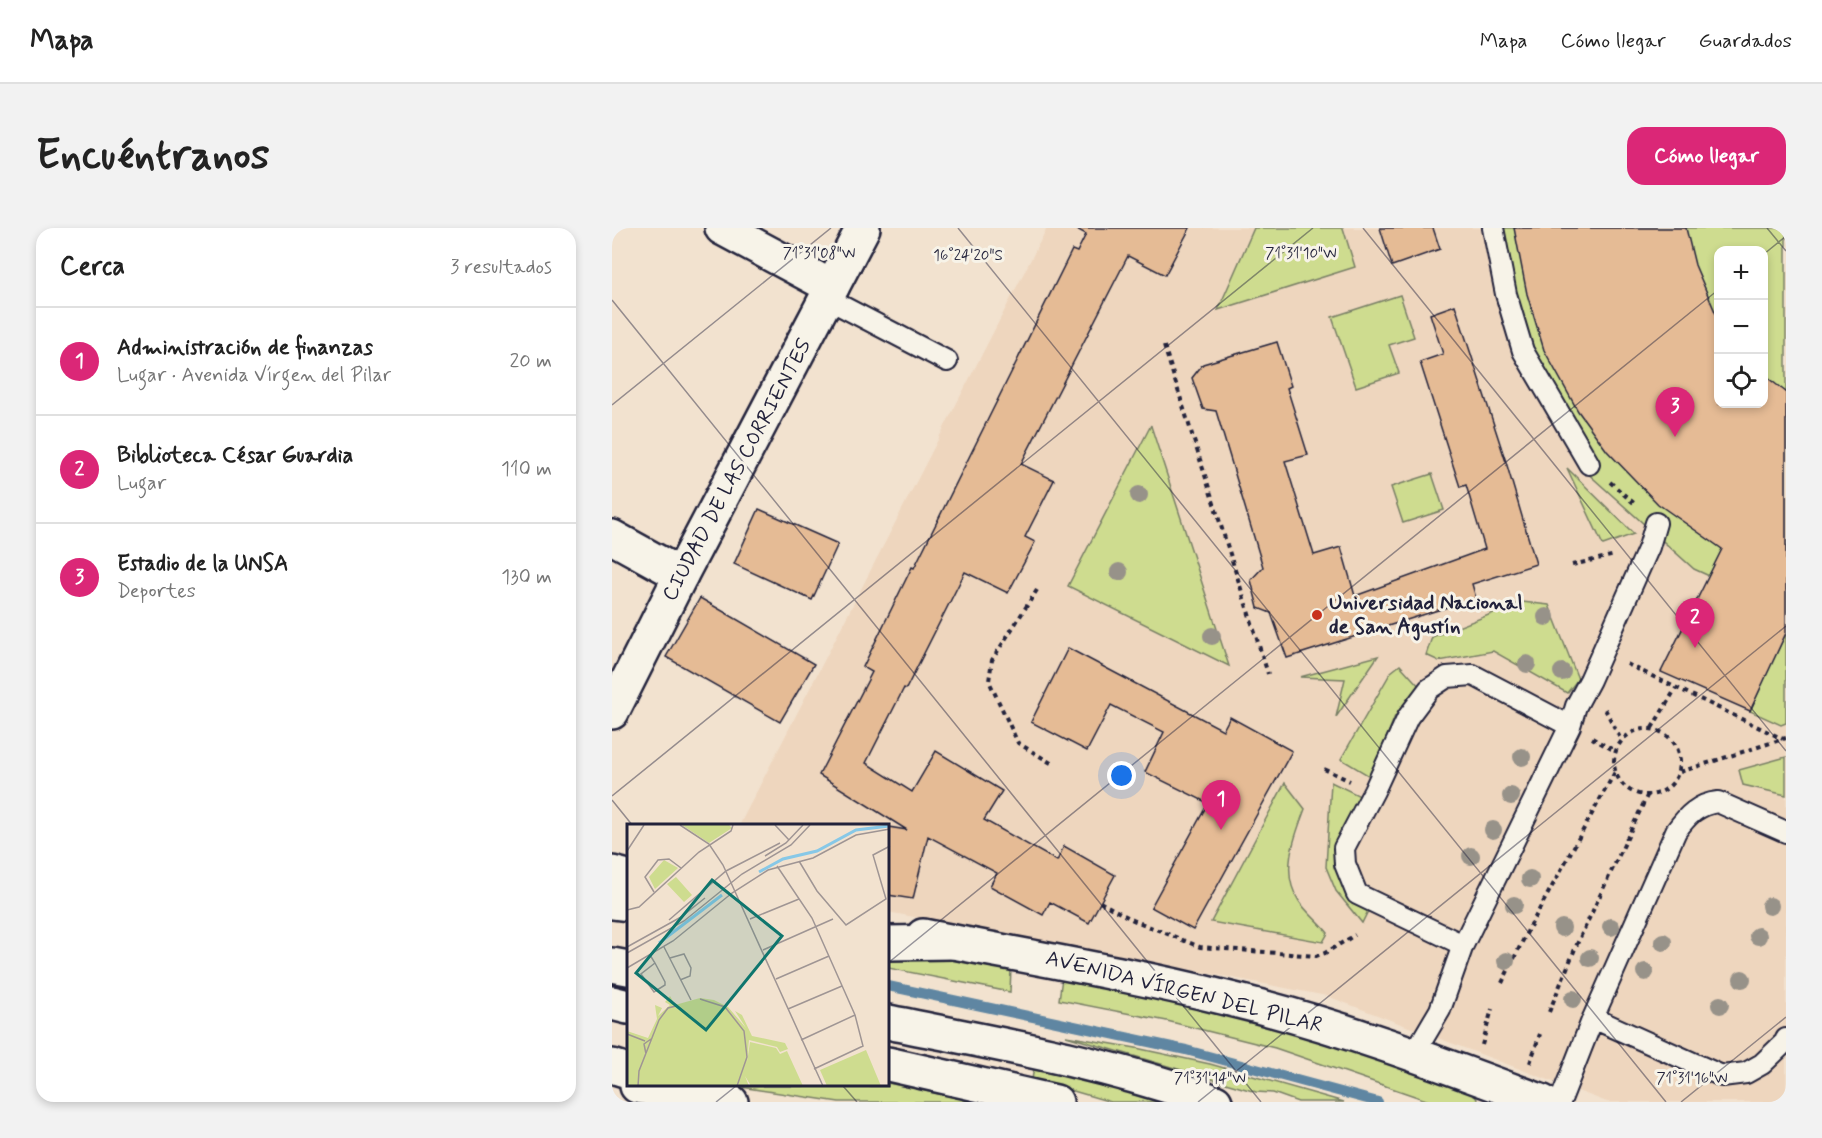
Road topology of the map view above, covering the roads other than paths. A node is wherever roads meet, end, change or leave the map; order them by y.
1 (722, 228) edge
2 (863, 228) edge
3 (1493, 228) edge
4 (829, 293) junction
5 (947, 361) dead end
6 (1589, 464) dead end
7 (1656, 523) dead end
8 (612, 537) edge
9 (681, 576) junction
10 (612, 712) edge
11 (1570, 726) junction
12 (1786, 832) edge
13 (612, 873) edge
14 (627, 877) edge
15 (612, 902) edge
16 (627, 904) edge
17 (890, 929) edge
18 (952, 942) junction
19 (890, 943) edge
20 (1463, 945) junction
21 (612, 965) edge
22 (627, 969) edge
23 (612, 1003) edge
24 (627, 1006) edge
25 (1593, 1018) junction
26 (890, 1022) edge
27 (1786, 1038) edge
28 (1414, 1054) junction
29 (890, 1064) edge
30 (612, 1066) edge
31 (627, 1071) edge
32 (612, 1081) edge
33 (627, 1084) edge
34 (643, 1087) edge
35 (676, 1087) edge
36 (725, 1101) edge
37 (1056, 1102) edge
38 (1215, 1102) edge
39 (1543, 1102) edge
40 (1560, 1102) edge

1 - 4 main road
2 - 4 main road, CIUDAD DE LAS CORRIENTES
3 - 6 lane
4 - 5 lane
4 - 9 main road, CIUDAD DE LAS CORRIENTES
7 - 11 lane
8 - 9 main road
9 - 10 main road, CIUDAD DE LAS CORRIENTES
11 - 20 lane
11 - 20 lane
12 - 25 lane
13 - 14 main road
15 - 16 main road
17 - 18 main road, AVENIDA VÍRGEN DEL PILAR
18 - 19 main road
18 - 28 main road, AVENIDA VÍRGEN DEL PILAR
20 - 28 lane
21 - 22 main road
23 - 24 main road
25 - 27 lane
25 - 40 lane
26 - 38 main road
28 - 39 main road, AVENIDA VÍRGEN DEL PILAR
29 - 37 main road
30 - 31 main road
32 - 33 main road
34 - 36 main road
35 - 36 main road

